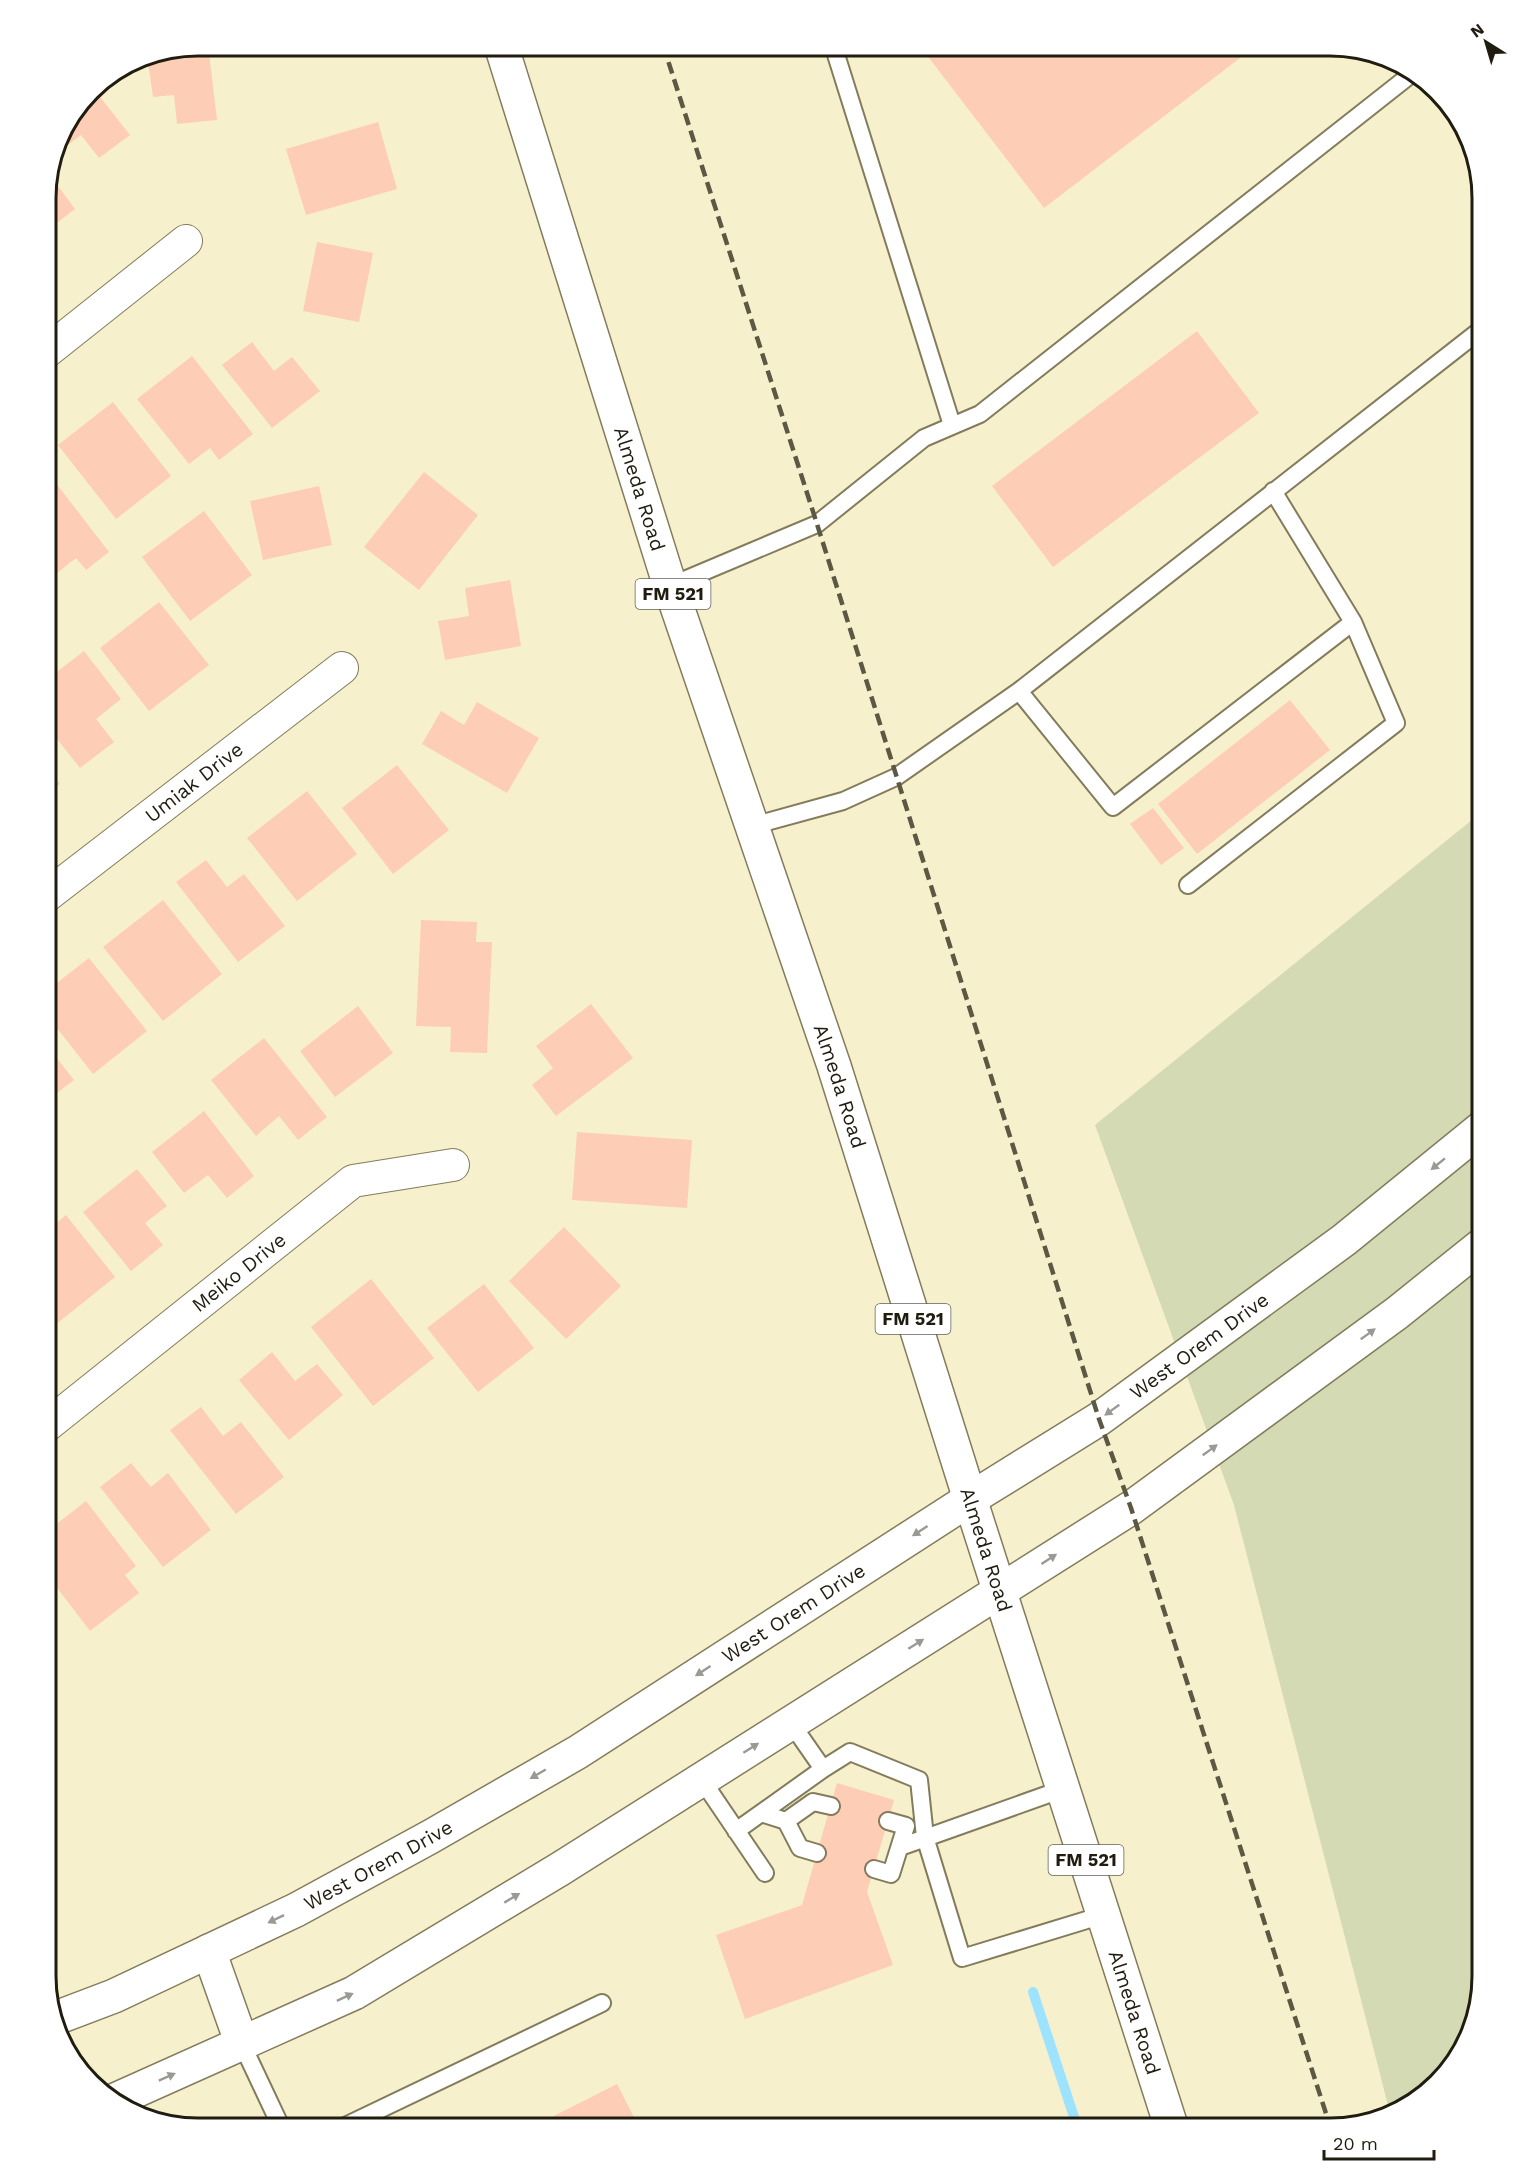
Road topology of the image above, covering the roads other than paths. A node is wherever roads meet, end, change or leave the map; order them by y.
1 (504, 56) edge
2 (835, 56) edge
3 (1407, 78) edge
4 (186, 241) dead end
5 (1472, 337) edge
6 (56, 343) edge
7 (952, 425) junction
8 (1273, 491) junction
9 (670, 586) junction
10 (1353, 622) junction
11 (342, 668) dead end
12 (1019, 691) junction
13 (753, 826) junction
14 (1188, 885) dead end
15 (56, 889) edge
16 (1472, 1136) edge
17 (453, 1165) dead end
18 (1472, 1253) edge
19 (56, 1418) edge
20 (969, 1499) junction
21 (1000, 1591) junction
22 (791, 1723) junction
23 (823, 1768) junction
24 (702, 1780) junction
25 (1063, 1789) junction
26 (831, 1806) dead end
27 (760, 1813) junction
28 (786, 1821) junction
29 (888, 1821) dead end
30 (736, 1831) junction
31 (925, 1837) junction
32 (900, 1847) junction
33 (817, 1853) dead end
34 (874, 1869) dead end
35 (765, 1873) dead end
36 (1103, 1915) junction
37 (209, 1951) junction
38 (602, 2003) dead end
39 (61, 2016) edge
40 (242, 2044) junction
41 (122, 2097) edge
42 (277, 2118) edge
43 (362, 2118) edge
44 (1168, 2118) edge

1 - 9 main road, Almeda Road / FM 521
2 - 7 lane
3 - 7 lane
4 - 6 street
5 - 8 lane
7 - 9 lane
8 - 10 lane
8 - 12 lane
9 - 13 main road, Almeda Road / FM 521
10 - 12 lane
10 - 14 lane
11 - 15 street, Umiak Drive
12 - 13 lane
13 - 20 main road, Almeda Road / FM 521
16 -> 20 main road, West Orem Drive
17 - 19 street, Meiko Drive
21 -> 18 main road
20 - 21 main road, Almeda Road / FM 521
20 -> 37 main road, West Orem Drive
22 -> 21 main road
21 - 25 main road, Almeda Road / FM 521
22 - 23 lane
24 -> 22 main road
23 - 27 lane
23 - 31 lane
24 - 30 lane
40 -> 24 main road
25 - 31 lane
25 - 36 main road, Almeda Road / FM 521
26 - 28 lane
27 - 28 lane
27 - 30 lane
28 - 33 lane
29 - 32 lane
30 - 35 lane
31 - 32 lane
31 - 36 lane
32 - 34 lane
36 - 44 main road, Almeda Road / FM 521
37 - 39 main road, West Orem Drive
37 - 40 main road
38 - 43 lane
41 -> 40 main road
40 - 42 lane

